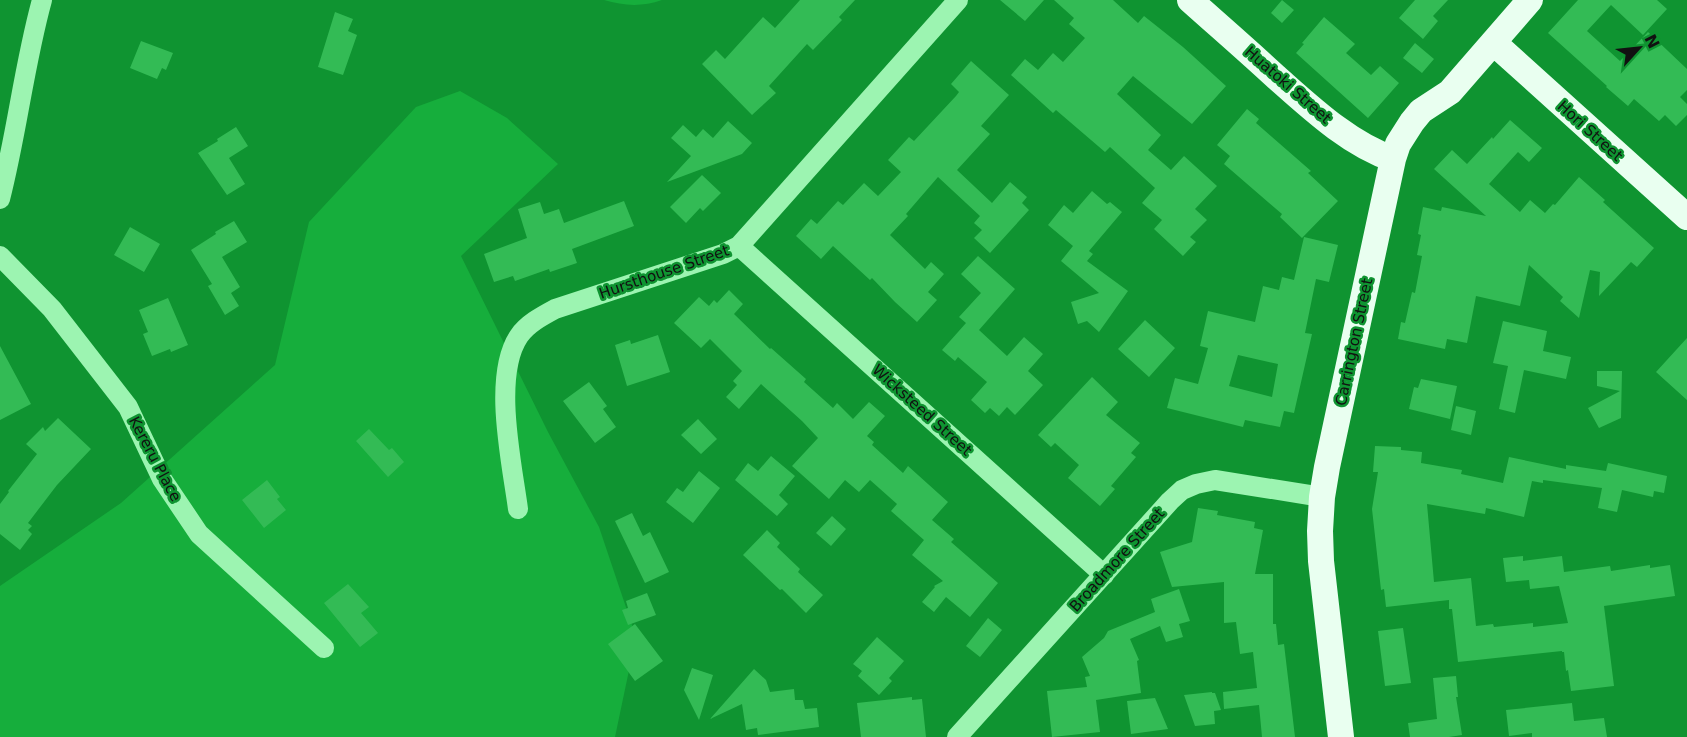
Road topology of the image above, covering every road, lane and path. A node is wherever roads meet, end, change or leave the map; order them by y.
1 (42, 0) edge
2 (958, 0) edge
3 (1190, 0) edge
4 (1530, 0) edge
5 (1494, 43) junction
6 (1393, 159) junction
7 (0, 199) edge
8 (1687, 217) edge
9 (739, 246) junction
10 (0, 256) edge
11 (1322, 497) junction
12 (518, 509) dead end
13 (1104, 575) junction
14 (324, 648) dead end
15 (957, 737) edge
16 (1341, 737) edge

1 - 7 street
2 - 9 street, Hursthouse Street
3 - 6 main road, Huatoki Street
4 - 5 main road, Carrington Street
5 - 6 main road, Carrington Street
5 - 8 main road, Hori Street
6 - 11 main road, Carrington Street
9 - 12 street, Hursthouse Street
9 - 13 street, Wicksteed Street
10 - 14 street, Kereru Place
11 - 13 street, Broadmore Street
11 - 16 main road, Carrington Street
13 - 15 street, Broadmore Street

